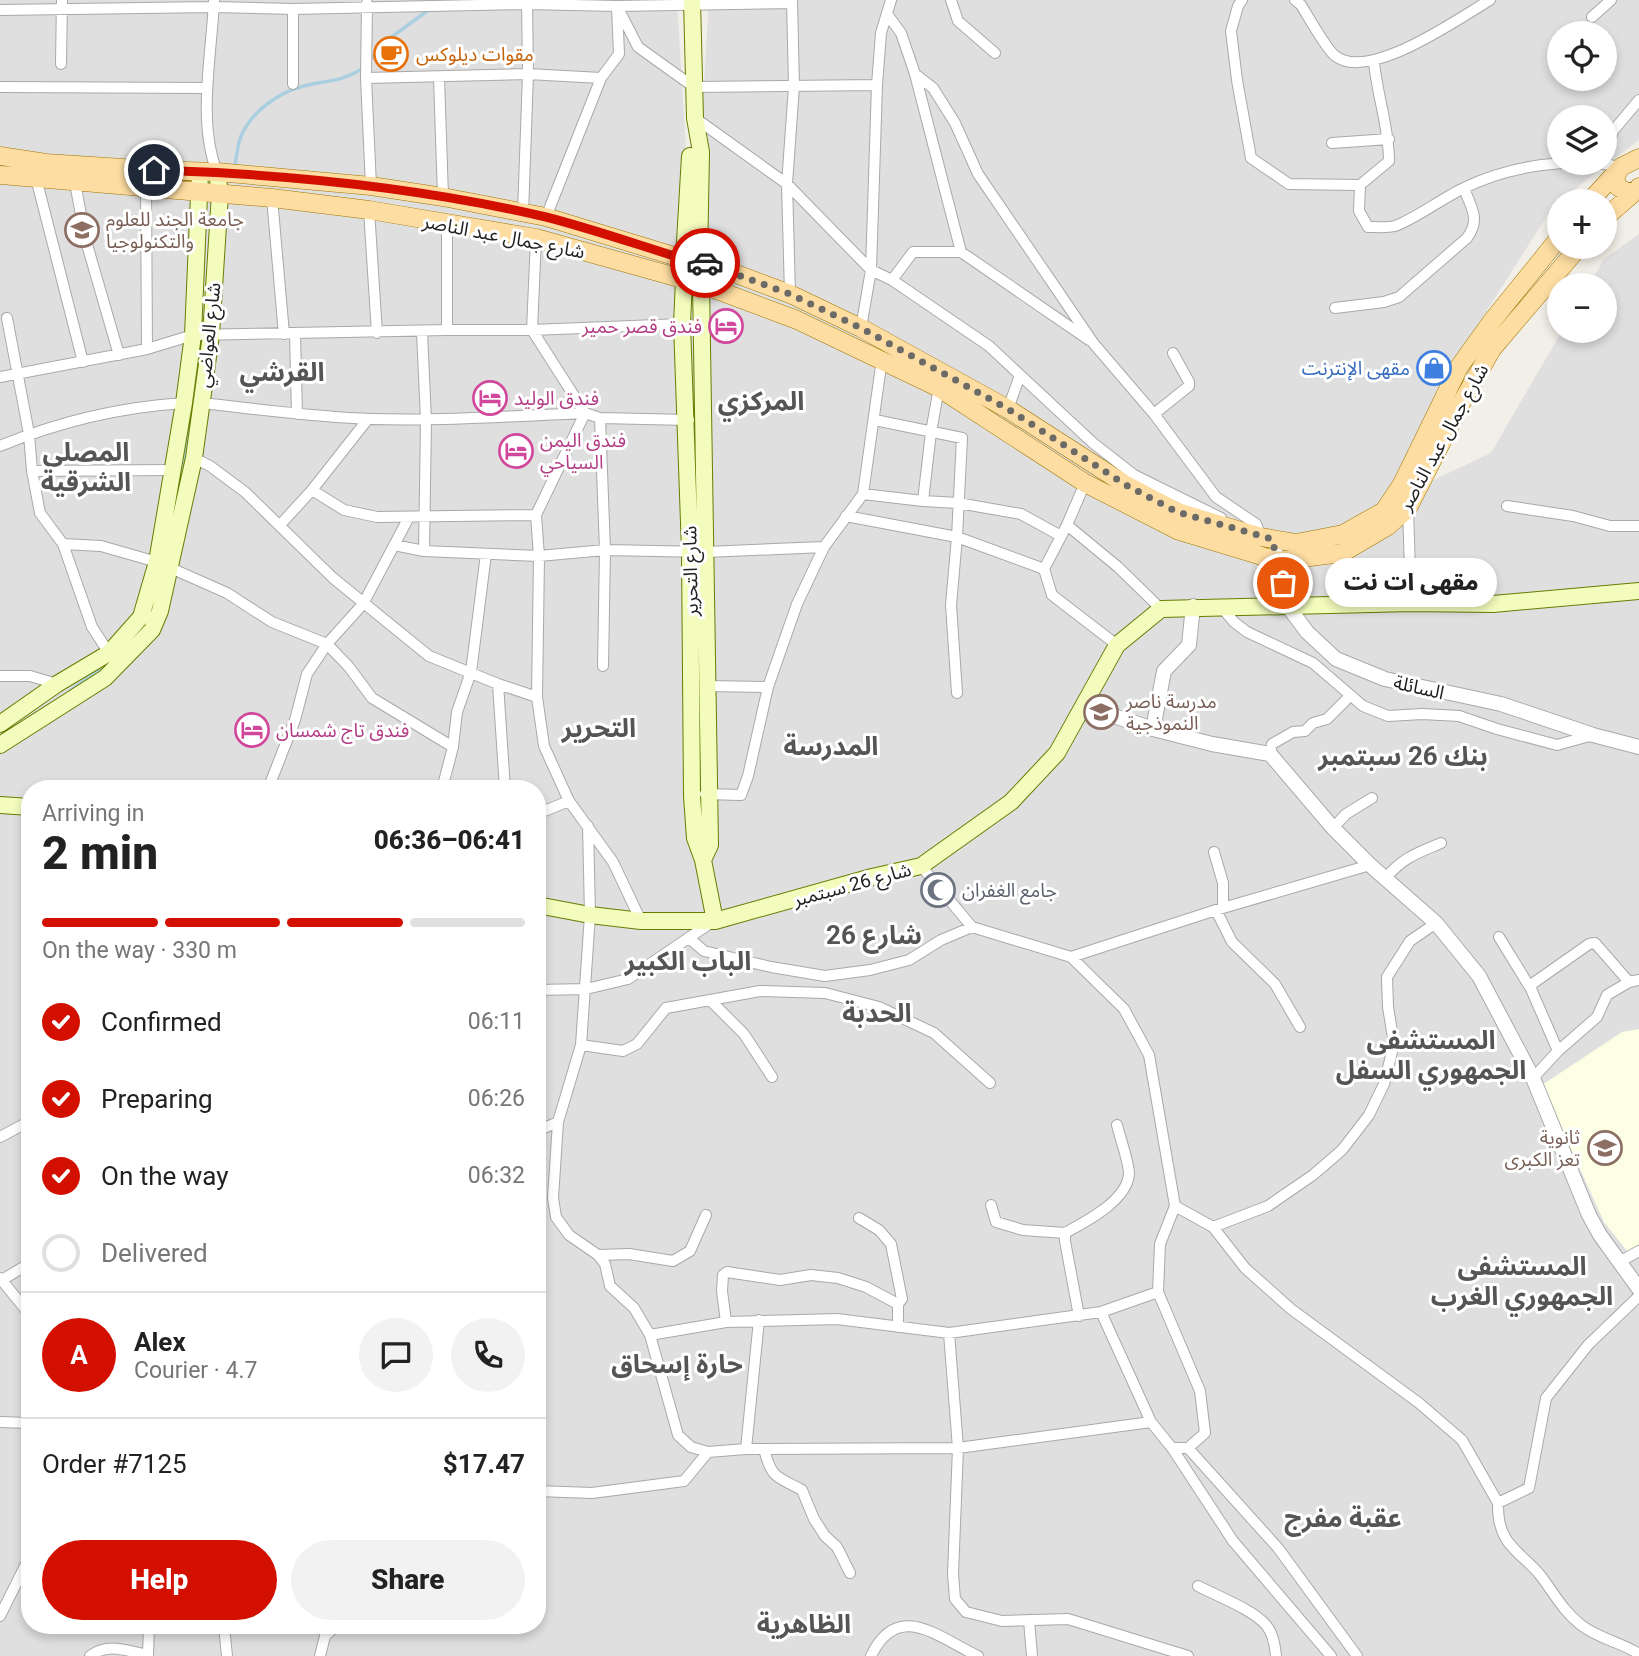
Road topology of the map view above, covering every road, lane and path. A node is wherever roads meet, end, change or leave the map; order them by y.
1 (891, 0) edge
2 (951, 0) edge
3 (1242, 0) edge
4 (1295, 0) edge
5 (1490, 0) edge
6 (1611, 0) edge
7 (527, 2) edge
8 (692, 2) edge
9 (792, 2) edge
10 (214, 3) edge
11 (367, 3) edge
12 (62, 5) edge
13 (617, 6) junction
14 (293, 9) junction
15 (0, 10) edge
16 (887, 15) junction
17 (1592, 17) dead end
18 (995, 53) dead end
19 (1374, 62) junction
20 (61, 64) dead end
21 (528, 74) junction
22 (915, 74) junction
23 (366, 78) junction
24 (439, 78) junction
25 (601, 78) junction
26 (293, 84) dead end
27 (877, 85) junction
28 (793, 86) junction
29 (0, 87) edge
30 (694, 87) junction
31 (207, 88) junction
32 (1639, 100) edge
33 (695, 118) junction
34 (1617, 126) edge
35 (1389, 139) junction
36 (1332, 144) dead end
37 (0, 156) edge
38 (1639, 158) edge
39 (1617, 163) edge
40 (1547, 165) edge
41 (209, 166) junction
42 (0, 175) edge
43 (1615, 175) edge
44 (36, 178) junction
45 (75, 183) junction
46 (787, 184) junction
47 (1360, 185) junction
48 (371, 186) junction
49 (146, 187) junction
50 (1464, 187) junction
51 (1639, 189) edge
52 (198, 192) junction
53 (220, 194) junction
54 (443, 197) junction
55 (272, 198) junction
56 (1617, 208) edge
57 (369, 210) junction
58 (523, 214) junction
59 (545, 217) junction
60 (447, 224) junction
61 (536, 238) junction
62 (961, 252) junction
63 (1547, 253) edge
64 (1569, 259) edge
65 (692, 260) junction
66 (871, 270) junction
67 (892, 280) junction
68 (692, 282) junction
69 (790, 294) junction
70 (1335, 308) dead end
71 (7, 318) dead end
72 (682, 324) junction
73 (701, 327) junction
74 (861, 328) junction
75 (447, 330) junction
76 (532, 330) junction
77 (377, 332) junction
78 (422, 332) junction
79 (289, 334) junction
80 (193, 335) junction
81 (211, 335) junction
82 (1094, 344) junction
83 (147, 349) junction
84 (1173, 353) dead end
85 (119, 355) junction
86 (882, 359) junction
87 (83, 362) junction
88 (17, 374) junction
89 (1020, 375) junction
90 (0, 377) edge
91 (939, 388) junction
92 (192, 403) junction
93 (1008, 409) junction
94 (585, 413) junction
95 (297, 414) junction
96 (1154, 414) junction
97 (600, 418) junction
98 (368, 419) junction
99 (426, 420) junction
100 (694, 420) junction
101 (875, 420) junction
102 (930, 432) junction
103 (30, 434) junction
104 (0, 446) edge
105 (194, 458) junction
106 (173, 470) junction
107 (32, 471) junction
108 (1085, 483) junction
109 (312, 490) junction
110 (863, 494) junction
111 (923, 501) junction
112 (958, 503) junction
113 (1507, 506) dead end
114 (1408, 508) junction
115 (536, 514) junction
116 (424, 516) junction
117 (846, 516) junction
118 (410, 517) junction
119 (279, 525) junction
120 (1067, 525) junction
121 (1639, 526) edge
122 (1061, 536) junction
123 (1264, 536) junction
124 (957, 537) junction
125 (63, 544) junction
126 (394, 545) junction
127 (824, 547) junction
128 (605, 550) junction
129 (424, 551) junction
130 (698, 552) junction
131 (486, 554) junction
132 (539, 556) junction
133 (1278, 561) junction
134 (164, 565) junction
135 (1044, 569) junction
136 (1639, 591) edge
137 (1411, 603) junction
138 (363, 604) junction
139 (1287, 605) junction
140 (1193, 606) junction
141 (1161, 609) junction
142 (1223, 609) junction
143 (327, 644) junction
144 (1117, 645) junction
145 (109, 653) junction
146 (1336, 659) junction
147 (1313, 663) junction
148 (603, 666) dead end
149 (471, 672) junction
150 (0, 676) edge
151 (57, 684) junction
152 (498, 684) junction
153 (708, 686) junction
154 (768, 687) junction
155 (957, 692) dead end
156 (1350, 696) junction
157 (537, 697) junction
158 (1084, 706) junction
159 (0, 724) edge
160 (1153, 729) junction
161 (1593, 735) junction
162 (0, 746) edge
163 (453, 747) junction
164 (1639, 747) edge
165 (1270, 754) junction
166 (272, 780) edge
167 (444, 780) edge
168 (504, 780) edge
169 (700, 794) junction
170 (1372, 798) dead end
171 (569, 801) junction
172 (0, 805) edge
173 (21, 806) edge
174 (546, 810) edge
175 (588, 826) junction
176 (1333, 828) junction
177 (1441, 843) dead end
178 (1214, 852) dead end
179 (1370, 865) junction
180 (921, 866) junction
181 (1385, 879) junction
182 (546, 907) edge
183 (1220, 909) junction
184 (590, 915) junction
185 (641, 921) junction
186 (715, 921) junction
187 (1436, 923) junction
188 (972, 927) junction
189 (1499, 936) dead end
190 (689, 938) junction
191 (1071, 957) junction
192 (1634, 981) edge
193 (586, 989) junction
194 (1531, 989) junction
195 (546, 990) edge
196 (710, 1000) junction
197 (1300, 1027) dead end
198 (581, 1045) junction
199 (1558, 1051) junction
200 (772, 1077) dead end
201 (1533, 1078) junction
202 (990, 1083) dead end
203 (558, 1122) junction
204 (1117, 1125) dead end
205 (21, 1126) edge
206 (546, 1127) edge
207 (0, 1137) edge
208 (991, 1205) dead end
209 (1175, 1206) junction
210 (706, 1215) dead end
211 (859, 1218) dead end
212 (1213, 1227) junction
213 (1065, 1233) junction
214 (1639, 1251) edge
215 (598, 1255) junction
216 (1619, 1262) junction
217 (21, 1268) edge
218 (1, 1279) edge
219 (1639, 1289) edge
220 (1158, 1292) junction
221 (1639, 1296) edge
222 (21, 1304) edge
223 (898, 1304) junction
224 (1101, 1311) junction
225 (1079, 1316) junction
226 (758, 1320) junction
227 (726, 1322) junction
228 (898, 1327) junction
229 (949, 1333) junction
230 (650, 1335) junction
231 (21, 1420) edge
232 (0, 1422) edge
233 (1151, 1422) junction
234 (958, 1448) junction
235 (1172, 1448) junction
236 (1188, 1448) junction
237 (746, 1449) junction
238 (764, 1449) junction
239 (708, 1452) junction
240 (546, 1491) edge
241 (1499, 1503) junction
242 (850, 1573) dead end
243 (21, 1574) edge
244 (1198, 1586) dead end
245 (0, 1616) edge
246 (1029, 1620) junction
247 (149, 1634) edge
248 (225, 1634) edge
249 (327, 1634) edge
250 (110, 1652) edge
251 (1639, 1654) edge
252 (90, 1656) edge
253 (148, 1656) edge
254 (227, 1656) edge
255 (320, 1656) edge
256 (871, 1656) edge
257 (978, 1656) edge
258 (1032, 1656) edge
259 (1188, 1656) edge
260 (1276, 1656) edge
261 (1331, 1656) edge
262 (1357, 1656) edge

1 - 16 street
2 - 18 street
3 - 47 street
4 - 19 street
5 - 19 street
6 - 17 street
7 - 11 street
7 - 13 street
7 - 21 street
8 - 9 street
8 - 13 street
8 - 30 main road
9 - 28 street
10 - 12 street
10 - 14 street
10 - 31 street
11 - 14 street
11 - 23 street
12 - 15 street
12 - 20 street
13 - 25 street
13 - 30 street
14 - 26 street
16 - 22 street
16 - 27 street
19 - 35 street
21 - 24 street
21 - 25 street
21 - 58 street
22 - 62 street
22 - 82 street
23 - 24 street
23 - 48 street
24 - 54 street
25 - 59 street
27 - 28 street
27 - 66 street
28 - 30 street
28 - 46 street
29 - 31 street
30 - 33 main road
31 - 41 street
32 - 34 street
33 - 46 street
33 - 65 main road
35 - 36 street
35 - 47 street
37 - 41 main road, شارع جمال عبد الناصر
38 - 39 main road
40 - 50 street
41 - 48 main road, شارع جمال عبد الناصر
41 - 52 main road, شارع العواضي
41 - 53 main road, شارع العواضي
42 - 44 main road, شارع جمال عبد الناصر
43 - 51 main road
44 - 45 main road, شارع جمال عبد الناصر
44 - 87 street
45 - 49 main road, شارع جمال عبد الناصر
45 - 85 street
46 - 66 street
46 - 69 street
47 - 50 street
48 - 54 main road, شارع جمال عبد الناصر
49 - 52 main road, شارع جمال عبد الناصر
49 - 83 street
50 - 70 street
51 - 56 main road
52 - 53 main road, شارع جمال عبد الناصر
52 - 80 main road, شارع العواضي
53 - 55 main road, شارع جمال عبد الناصر
53 - 81 main road, شارع العواضي
54 - 58 main road, شارع جمال عبد الناصر
55 - 57 main road, شارع جمال عبد الناصر
55 - 79 street
57 - 60 main road, شارع جمال عبد الناصر
57 - 77 street
58 - 59 main road, شارع جمال عبد الناصر
59 - 65 main road, شارع جمال عبد الناصر
60 - 61 main road, شارع جمال عبد الناصر
60 - 75 street
61 - 68 main road, شارع جمال عبد الناصر
61 - 76 street
62 - 67 street
62 - 82 street
63 - 123 main road, شارع جمال عبد الناصر
64 - 114 main road, شارع جمال عبد الناصر
65 - 69 main road, شارع جمال عبد الناصر
66 - 67 street
66 - 74 street
67 - 89 street
68 - 72 main road, شارع التحرير
68 - 73 main road, شارع التحرير
68 - 86 main road, شارع جمال عبد الناصر
69 - 74 main road, شارع جمال عبد الناصر
71 - 88 street
72 - 73 street
72 - 76 street
72 - 100 main road, شارع التحرير
73 - 100 main road, شارع التحرير
74 - 93 main road, شارع جمال عبد الناصر
75 - 76 street
75 - 78 street
76 - 94 street
77 - 78 street
77 - 79 street
78 - 99 street
79 - 81 street
79 - 95 street
80 - 81 street
80 - 83 street
80 - 92 main road, شارع العواضي
81 - 92 main road, شارع العواضي
82 - 96 street
83 - 85 street
84 - 96 street
85 - 87 street
86 - 91 main road, شارع جمال عبد الناصر
86 - 101 street
87 - 88 street
88 - 90 street
88 - 103 street
89 - 93 street
89 - 123 street
91 - 102 street
91 - 108 main road, شارع جمال عبد الناصر
92 - 95 street
92 - 103 street
92 - 105 main road, شارع العواضي
92 - 106 main road, شارع العواضي
93 - 123 main road, شارع جمال عبد الناصر
94 - 97 street
94 - 99 street
94 - 115 street
95 - 98 street
96 - 123 street
97 - 100 street
97 - 128 street
98 - 99 street
98 - 109 street
99 - 116 street
100 - 130 main road, شارع التحرير
101 - 102 street
101 - 110 street
102 - 111 street
102 - 112 street
103 - 104 street
103 - 107 street
105 - 119 street
105 - 134 main road, شارع العواضي
106 - 107 street
106 - 134 main road, شارع العواضي
107 - 125 street
108 - 120 street
108 - 133 main road, شارع جمال عبد الناصر
109 - 118 street
109 - 119 street
110 - 111 street
110 - 117 street
111 - 112 street
112 - 122 street
112 - 124 street
113 - 121 street
114 - 133 main road, شارع جمال عبد الناصر
114 - 137 street
115 - 116 street
115 - 132 street
116 - 118 street
116 - 129 street
117 - 124 street
117 - 127 street
118 - 126 street
119 - 138 street
120 - 122 street
120 - 141 street
122 - 135 street
123 - 133 street, السائلة
124 - 135 street
124 - 155 street
125 - 134 street
125 - 145 street
126 - 129 street
126 - 138 street
127 - 130 street
127 - 154 street
128 - 130 street
128 - 132 street
128 - 148 street
129 - 131 street
130 - 153 main road, شارع التحرير
130 - 169 main road, شارع التحرير
131 - 132 street
131 - 149 street
132 - 157 street
133 - 139 street, السائلة
134 - 143 street
134 - 145 main road, شارع العواضي
134 - 162 main road, شارع العواضي
135 - 144 street
136 - 137 main road
137 - 139 main road
138 - 143 street
138 - 149 street
139 - 142 main road
139 - 146 street, السائلة
140 - 141 main road
140 - 142 main road
140 - 160 street
141 - 144 main road, شارع 26 سبتمبر
142 - 147 street
143 - 163 street
143 - 166 street
144 - 158 main road, شارع 26 سبتمبر
145 - 151 main road, شارع العواضي
146 - 147 street
146 - 161 street, السائلة
147 - 156 street
149 - 152 street
149 - 163 street
150 - 151 street
151 - 159 main road, شارع العواضي
152 - 157 street
152 - 168 street
153 - 154 street
153 - 169 main road, شارع التحرير
154 - 169 street
156 - 161 street
156 - 165 street
157 - 171 street
158 - 160 street
158 - 180 main road, شارع 26 سبتمبر
160 - 165 street
161 - 164 street, السائلة
163 - 167 street
165 - 176 street
169 - 186 main road, شارع التحرير
170 - 176 street
171 - 174 street
171 - 175 street
172 - 173 main road
175 - 184 street
175 - 185 street
176 - 179 street
177 - 181 street
178 - 183 street
179 - 181 street
179 - 183 street
180 - 186 main road, شارع 26 سبتمبر
180 - 188 street
181 - 187 street
182 - 184 main road, شارع 26 سبتمبر
183 - 191 street
183 - 197 street
184 - 185 main road, شارع 26 سبتمبر
184 - 193 street
185 - 186 main road, شارع 26 سبتمبر
186 - 190 street
187 - 201 street
187 - 212 street
188 - 190 street
188 - 191 street
189 - 194 street
190 - 193 street
191 - 209 street
192 - 194 street
192 - 199 street
193 - 195 street
193 - 198 street
194 - 199 street
196 - 198 street
196 - 200 street
196 - 202 street
198 - 203 street
199 - 201 street
201 - 216 street
203 - 206 street
203 - 215 street
204 - 213 street
205 - 207 street
208 - 213 street
209 - 212 street
209 - 220 street
210 - 215 street
211 - 223 street
212 - 241 street
213 - 225 street
214 - 216 street
215 - 230 street
216 - 219 street
217 - 218 street
218 - 222 street
220 - 224 street
220 - 236 street
221 - 241 street
223 - 227 street
223 - 228 street
224 - 225 street
224 - 233 street
225 - 229 street
226 - 227 street
226 - 228 street
226 - 237 street
227 - 230 street
228 - 229 street
229 - 234 street
230 - 239 street
231 - 232 street
233 - 234 street
233 - 235 street
234 - 238 street
234 - 246 street
235 - 236 street
235 - 261 street
236 - 262 street
237 - 238 street
237 - 239 street
238 - 242 street
239 - 240 street
241 - 251 street
243 - 245 street
244 - 260 street
246 - 258 street
246 - 259 street
247 - 253 street
248 - 254 street
249 - 255 street
250 - 252 street
250 - 253 street
256 - 257 street

